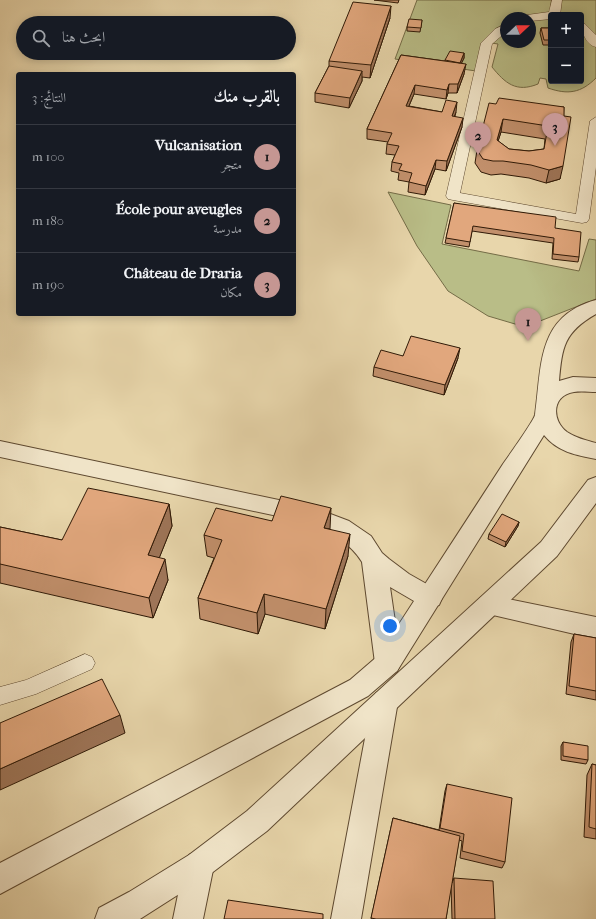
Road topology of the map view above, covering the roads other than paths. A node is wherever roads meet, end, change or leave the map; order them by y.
1 (557, 0) edge
2 (555, 12) edge
3 (548, 16) edge
4 (536, 17) edge
5 (584, 29) edge
6 (500, 30) edge
7 (596, 44) edge
8 (596, 121) edge
9 (596, 306) edge
10 (596, 385) edge
11 (545, 408) junction
12 (0, 449) edge
13 (596, 451) edge
14 (596, 486) edge
15 (374, 560) junction
16 (430, 598) junction
17 (489, 605) junction
18 (596, 628) edge
19 (85, 663) dead end
20 (388, 663) junction
21 (0, 696) edge
22 (385, 701) junction
23 (199, 865) junction
24 (0, 879) edge
25 (110, 919) edge
26 (188, 919) edge
27 (346, 919) edge

1 - 2 lane
3 - 4 lane
5 - 7 lane
6 - 8 lane
9 - 11 street
10 - 11 street
11 - 13 street
11 - 16 street
12 - 15 street
14 - 17 street
15 - 16 street
15 - 20 street
16 - 20 street
17 - 18 street
17 - 22 street
19 - 21 lane
20 - 24 street
22 - 23 street
22 - 27 street
23 - 25 street
23 - 26 street

